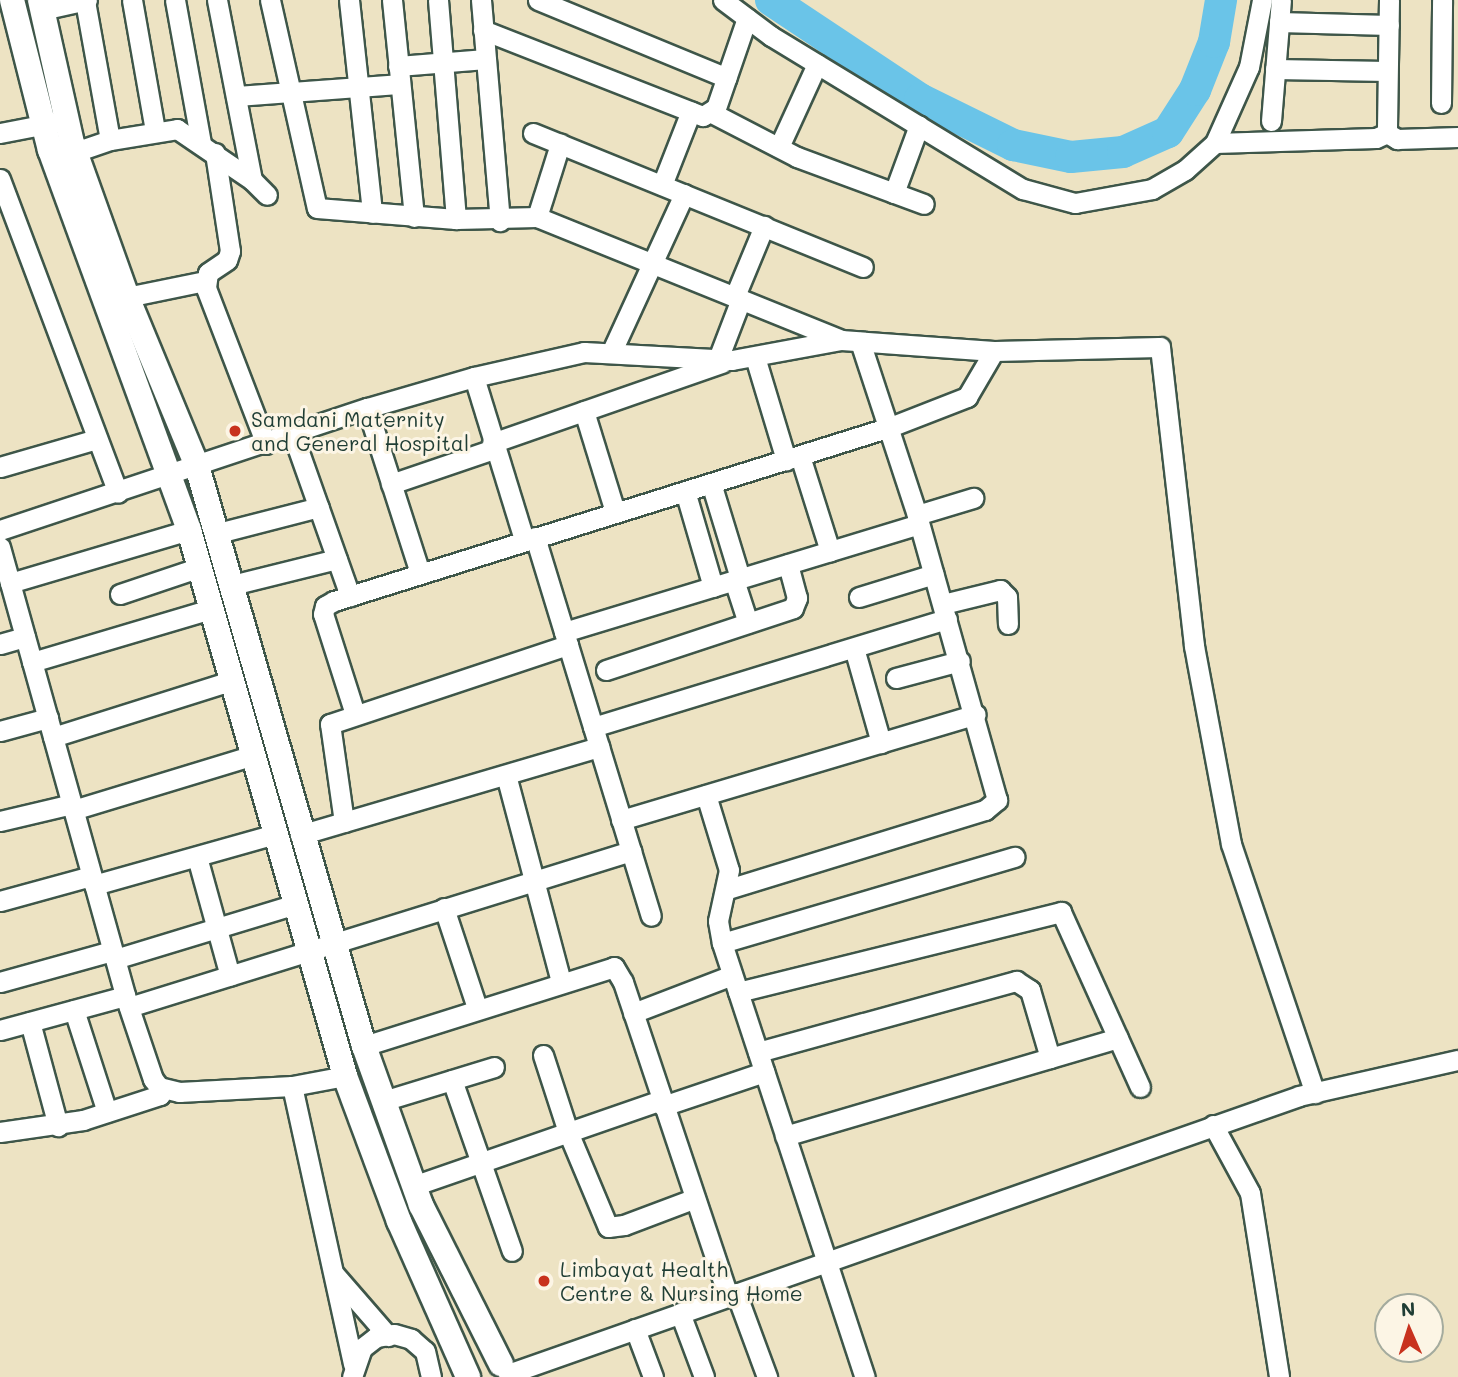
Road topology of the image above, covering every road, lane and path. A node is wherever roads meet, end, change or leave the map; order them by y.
1 (12, 0) edge
2 (132, 0) edge
3 (175, 0) edge
4 (217, 0) edge
5 (270, 0) edge
6 (349, 0) edge
7 (392, 0) edge
8 (438, 0) edge
9 (481, 0) edge
10 (538, 0) edge
11 (723, 0) edge
12 (1262, 0) edge
13 (1281, 0) edge
14 (1390, 0) edge
15 (1442, 0) edge
16 (81, 1) edge
17 (41, 5) edge
18 (747, 18) junction
19 (1279, 22) junction
20 (1389, 25) junction
21 (483, 30) junction
22 (486, 59) junction
23 (444, 62) junction
24 (817, 64) junction
25 (1275, 69) junction
26 (1387, 71) junction
27 (399, 75) junction
28 (727, 78) junction
29 (358, 88) junction
30 (290, 95) junction
31 (236, 96) junction
32 (1441, 103) dead end
33 (691, 111) junction
34 (712, 113) junction
35 (1271, 121) dead end
36 (55, 122) junction
37 (919, 125) junction
38 (155, 130) junction
39 (0, 133) edge
40 (533, 133) dead end
41 (1387, 133) junction
42 (1458, 137) edge
43 (110, 140) junction
44 (1215, 143) junction
45 (560, 144) junction
46 (208, 148) junction
47 (779, 148) junction
48 (75, 152) junction
49 (0, 179) edge
50 (252, 180) junction
51 (662, 185) junction
52 (894, 193) junction
53 (684, 194) junction
54 (267, 195) dead end
55 (924, 204) dead end
56 (372, 214) junction
57 (414, 217) junction
58 (537, 217) junction
59 (456, 219) junction
60 (500, 221) junction
61 (764, 226) junction
62 (652, 262) junction
63 (863, 267) dead end
64 (205, 281) junction
65 (127, 297) junction
66 (738, 298) junction
67 (851, 341) junction
68 (994, 351) junction
69 (611, 353) junction
70 (755, 357) junction
71 (725, 359) junction
72 (474, 377) junction
73 (367, 408) junction
74 (584, 411) junction
75 (890, 427) junction
76 (293, 435) junction
77 (97, 439) junction
78 (266, 444) junction
79 (493, 446) junction
80 (793, 458) junction
81 (197, 466) junction
82 (0, 467) edge
83 (172, 476) junction
84 (711, 483) junction
85 (391, 484) junction
86 (685, 491) junction
87 (118, 493) junction
88 (973, 498) dead end
89 (319, 507) junction
90 (615, 512) junction
91 (918, 519) junction
92 (0, 530) edge
93 (189, 530) junction
94 (218, 533) junction
95 (530, 538) junction
96 (830, 551) junction
97 (1, 555) edge
98 (337, 559) junction
99 (788, 564) junction
100 (200, 567) junction
101 (420, 573) junction
102 (934, 574) junction
103 (737, 579) junction
104 (10, 583) junction
105 (232, 585) junction
106 (713, 587) junction
107 (120, 594) dead end
108 (350, 596) junction
109 (859, 597) dead end
110 (211, 610) junction
111 (945, 612) junction
112 (748, 623) junction
113 (1008, 624) dead end
114 (25, 637) junction
115 (566, 639) junction
116 (0, 644) edge
117 (855, 648) junction
118 (960, 661) junction
119 (32, 662) junction
120 (606, 670) dead end
121 (897, 678) dead end
122 (231, 681) junction
123 (355, 714) junction
124 (976, 714) junction
125 (51, 727) junction
126 (593, 727) junction
127 (0, 730) edge
128 (881, 743) junction
129 (599, 747) junction
130 (251, 756) junction
131 (506, 775) junction
132 (706, 795) junction
133 (73, 807) junction
134 (621, 820) junction
135 (0, 821) edge
136 (344, 822) junction
137 (272, 835) junction
138 (300, 835) junction
139 (631, 851) junction
140 (197, 857) junction
141 (1015, 857) dead end
142 (536, 879) junction
143 (93, 880) junction
144 (728, 889) junction
145 (0, 901) edge
146 (293, 905) junction
147 (444, 908) junction
148 (651, 916) dead end
149 (217, 928) junction
150 (333, 943) junction
151 (722, 943) junction
152 (308, 953) junction
153 (113, 955) junction
154 (230, 976) junction
155 (561, 981) junction
156 (0, 982) edge
157 (735, 983) junction
158 (127, 1001) junction
159 (477, 1008) junction
160 (74, 1010) junction
161 (633, 1013) junction
162 (30, 1022) junction
163 (0, 1030) edge
164 (1118, 1038) junction
165 (364, 1046) junction
166 (758, 1052) junction
167 (544, 1055) dead end
168 (1050, 1058) junction
169 (1458, 1060) edge
170 (494, 1067) dead end
171 (764, 1072) junction
172 (345, 1076) junction
173 (452, 1080) junction
174 (292, 1086) junction
175 (159, 1087) junction
176 (1140, 1087) dead end
177 (1315, 1093) junction
178 (383, 1101) junction
179 (662, 1103) junction
180 (107, 1112) junction
181 (1213, 1125) junction
182 (58, 1126) junction
183 (0, 1132) edge
184 (568, 1132) junction
185 (785, 1136) junction
186 (479, 1163) junction
187 (414, 1186) junction
188 (694, 1199) junction
189 (512, 1251) dead end
190 (826, 1261) junction
191 (332, 1272) junction
192 (732, 1294) junction
193 (680, 1312) junction
194 (635, 1329) junction
195 (388, 1336) junction
196 (353, 1370) edge
197 (506, 1372) edge
198 (431, 1377) edge
199 (469, 1377) edge
200 (653, 1377) edge
201 (704, 1377) edge
202 (767, 1377) edge
203 (864, 1377) edge
204 (1279, 1377) edge

1 - 36 main road
2 - 38 street
3 - 46 street
4 - 31 street
5 - 30 street
6 - 29 street
7 - 27 street
8 - 23 street
9 - 21 street
10 - 28 street
11 - 18 street
12 - 44 street
13 - 19 street
14 - 20 street
15 - 32 street
16 - 17 street
16 - 43 street
17 - 36 main road
18 - 24 street
18 - 28 street
19 - 20 street
19 - 25 street
20 - 26 street
21 - 22 street
21 - 33 street
22 - 23 street
22 - 60 street
23 - 27 street
23 - 59 street
24 - 37 street
24 - 47 street
25 - 26 street
25 - 35 street
26 - 41 street
27 - 29 street
27 - 57 street
28 - 34 street
29 - 30 street
29 - 56 street
30 - 31 street
30 - 56 street
31 - 50 street
33 - 34 street
33 - 51 street
34 - 47 street
36 - 39 street
36 - 48 main road
36 - 83 main road
37 - 44 street
37 - 52 street
38 - 43 street
38 - 46 street
40 - 45 street
41 - 42 street
41 - 44 street
43 - 48 street
45 - 51 street
45 - 58 street
46 - 50 street
46 - 64 street
47 - 52 street
48 - 65 main road
49 - 77 street
50 - 54 street
51 - 53 street
52 - 55 street
53 - 61 street
53 - 62 street
56 - 57 street
57 - 59 street
58 - 60 street
58 - 62 street
59 - 60 street
61 - 63 street
61 - 66 street
62 - 66 street
62 - 69 street
64 - 65 street
64 - 78 street
65 - 81 main road
66 - 67 street
66 - 71 street
67 - 68 street
67 - 70 street
67 - 75 street
68 - 75 street
68 - 177 street
69 - 71 street
69 - 72 street
70 - 71 street
70 - 80 street
71 - 74 street
72 - 73 street
72 - 79 street
73 - 76 street
73 - 85 street
74 - 79 street
74 - 90 street
75 - 80 street
75 - 91 street
76 - 78 street
76 - 89 street
77 - 82 street
77 - 87 street
78 - 81 street
79 - 85 street
79 - 95 street
80 - 84 street
80 - 96 street
81 - 83 street
81 - 94 main road
83 - 87 street
83 - 93 main road
84 - 86 street
84 - 103 street
85 - 101 street
86 - 90 street
86 - 106 street
87 - 92 street
88 - 91 street
89 - 94 street
89 - 98 street
90 - 95 street
91 - 96 street
91 - 102 street
93 - 100 main road
93 - 104 street
94 - 105 main road
95 - 101 street
95 - 115 street
96 - 99 street
97 - 104 street
98 - 105 street
98 - 108 street
99 - 103 street
99 - 112 street
100 - 107 street
100 - 110 main road
101 - 108 street
102 - 109 street
102 - 111 street
103 - 106 street
103 - 112 street
104 - 114 street
105 - 138 main road
106 - 115 street
108 - 123 street
110 - 119 street
110 - 122 main road
111 - 113 street
111 - 117 street
111 - 118 street
112 - 120 street
114 - 116 street
114 - 119 street
115 - 123 street
115 - 126 street
117 - 126 street
117 - 128 street
118 - 121 street
118 - 124 street
119 - 125 street
122 - 125 street
122 - 130 main road
123 - 136 street
124 - 128 street
124 - 144 street
125 - 127 street
125 - 133 street
126 - 129 street
128 - 132 street
129 - 131 street
129 - 134 street
130 - 133 street
130 - 137 main road
131 - 136 street
131 - 142 street
132 - 134 street
132 - 144 street
133 - 135 street
133 - 143 street
134 - 139 street
136 - 138 street
137 - 140 street
137 - 146 main road
138 - 150 main road
139 - 142 street
139 - 148 street
140 - 143 street
140 - 149 street
141 - 151 street
142 - 147 street
142 - 155 street
143 - 145 street
143 - 153 street
144 - 151 street
146 - 149 street
146 - 152 main road
147 - 150 street
147 - 159 street
149 - 153 street
149 - 154 street
150 - 152 street
150 - 165 main road
151 - 157 street
152 - 154 street
152 - 172 main road
153 - 156 street
153 - 158 street
154 - 158 street
155 - 159 street
155 - 161 street
157 - 161 street
157 - 164 street
157 - 166 street
158 - 160 street
158 - 175 street
159 - 165 street
160 - 162 street
160 - 180 street
161 - 179 street
162 - 163 street
162 - 182 street
164 - 168 street
164 - 176 street
165 - 178 main road
166 - 168 street
166 - 171 street
167 - 184 street
168 - 185 street
169 - 177 street
170 - 173 street
171 - 179 street
171 - 185 street
172 - 174 street
172 - 199 main road
173 - 178 street
173 - 186 street
174 - 175 street
174 - 191 street
175 - 180 street
177 - 181 street
178 - 187 main road
179 - 184 street
179 - 188 street
180 - 182 street
181 - 190 street
181 - 204 street
182 - 183 street
184 - 186 street
184 - 188 street
185 - 190 street
186 - 187 street
186 - 189 street
187 - 197 main road
188 - 192 street
190 - 192 street
190 - 203 street
191 - 195 street
191 - 196 street
192 - 193 street
192 - 202 street
193 - 194 street
193 - 201 street
194 - 197 street
194 - 200 street
195 - 196 street
195 - 198 street
197 - 199 main road

